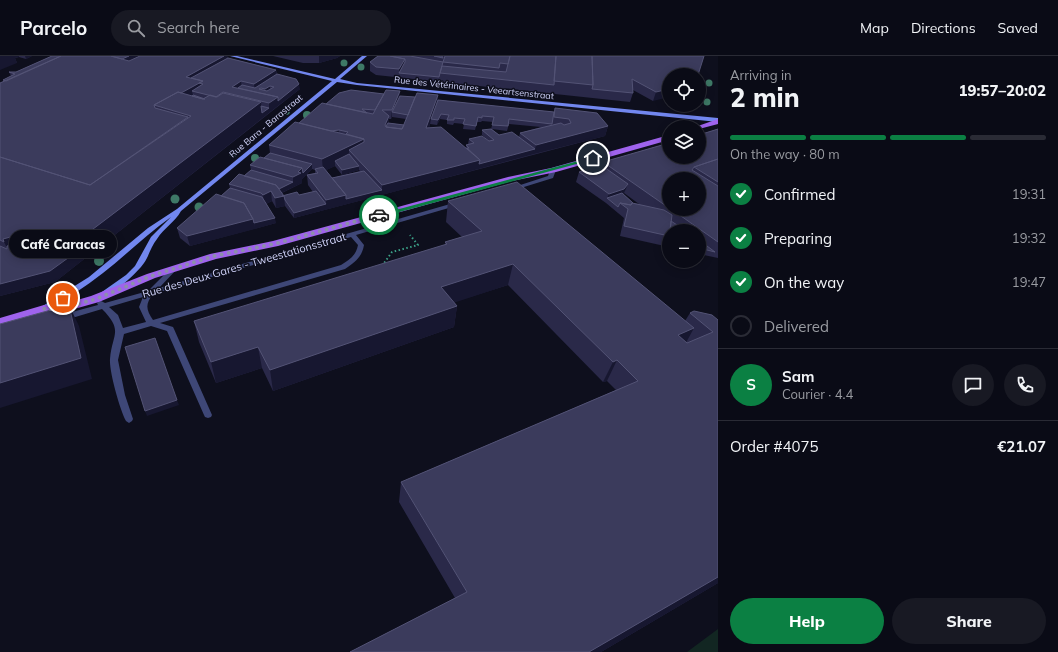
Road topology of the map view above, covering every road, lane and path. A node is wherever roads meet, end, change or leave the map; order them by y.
1 (232, 56) edge
2 (365, 56) edge
3 (335, 80) junction
4 (718, 121) edge
5 (706, 125) edge
6 (662, 138) edge
7 (553, 170) junction
8 (511, 179) junction
9 (520, 186) junction
10 (507, 190) edge
11 (527, 191) edge
12 (463, 202) edge
13 (179, 210) junction
14 (352, 234) junction
15 (174, 269) junction
16 (151, 292) junction
17 (100, 302) junction
18 (44, 309) junction
19 (0, 322) edge
20 (150, 323) junction
21 (120, 332) junction
22 (208, 415) dead end
23 (129, 419) dead end

1 - 3 main road, Rue des Vétérinaires - Veeartsenstraat
2 - 3 main road, Rue Bara - Barastraat
3 - 4 main road, Rue des Vétérinaires - Veeartsenstraat
3 - 13 main road, Rue Bara - Barastraat
4 - 5 main road
6 - 7 main road, Rue des Deux Gares - Tweestationsstraat
7 - 8 main road, Rue des Deux Gares - Tweestationsstraat
7 - 9 lane, Rue des Deux Gares - Tweestationsstraat
8 - 9 lane
8 - 15 main road, Rue des Deux Gares - Tweestationsstraat
9 - 10 lane, Rue des Deux Gares - Tweestationsstraat
9 - 11 lane
12 - 14 lane, Rue des Deux Gares - Tweestationsstraat
13 - 17 main road, Rue Bara - Barastraat
13 - 18 main road, Rue Bara - Barastraat
14 - 16 lane, Rue des Deux Gares - Tweestationsstraat
14 - 20 lane
15 - 16 lane
15 - 17 main road, Rue des Deux Gares - Tweestationsstraat
16 - 17 lane, Rue des Deux Gares - Tweestationsstraat
16 - 20 lane
17 - 18 main road, Rue des Deux Gares - Tweestationsstraat
17 - 21 lane
18 - 19 main road, Rue des Deux Gares - Tweestationsstraat
20 - 21 lane
20 - 22 lane
21 - 23 lane

